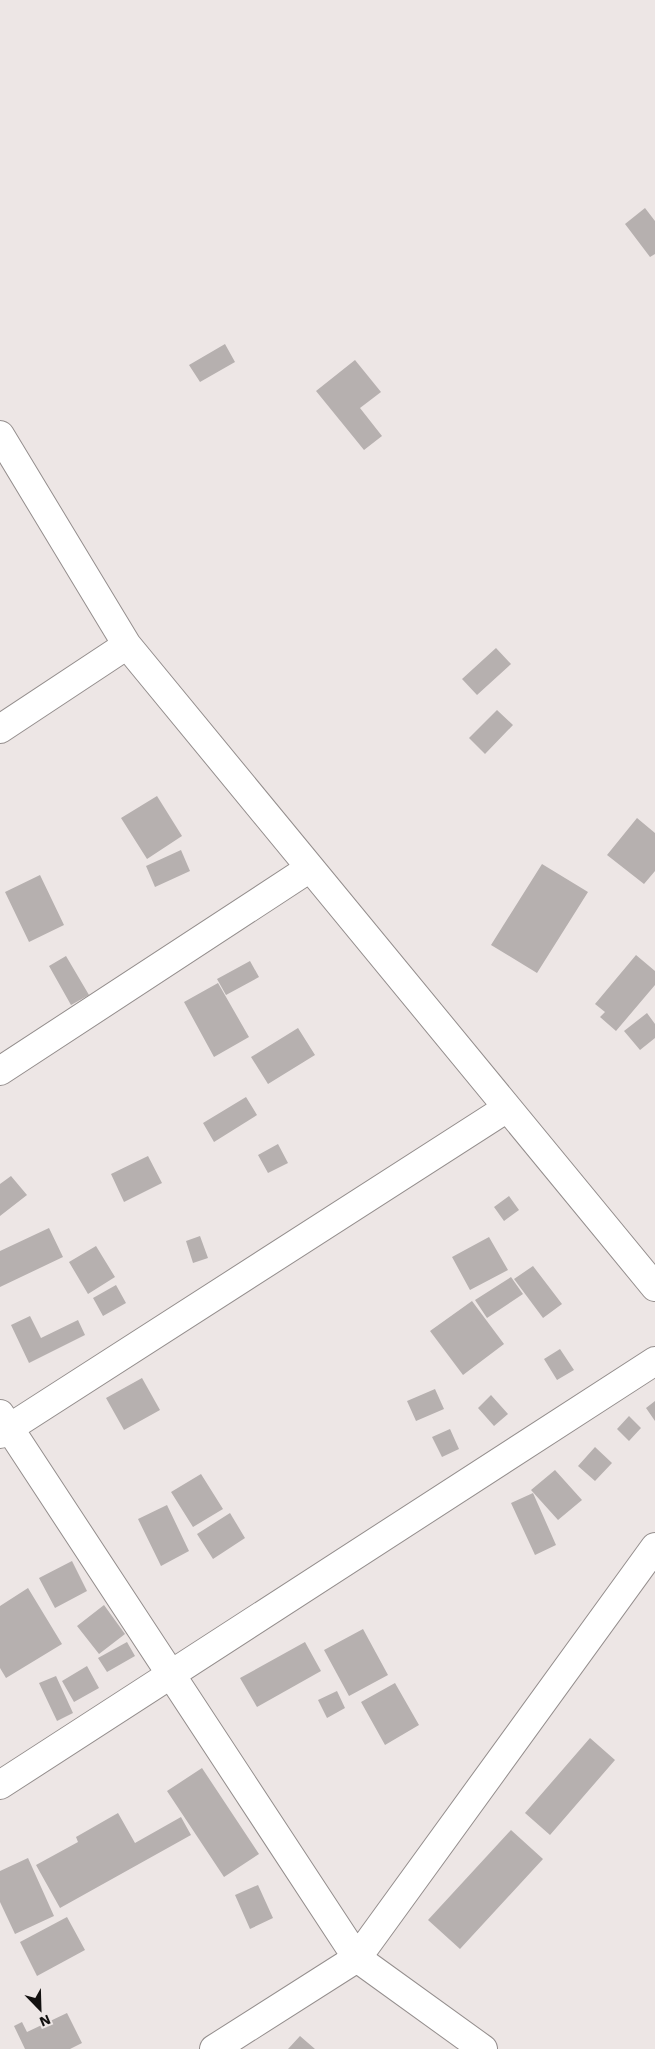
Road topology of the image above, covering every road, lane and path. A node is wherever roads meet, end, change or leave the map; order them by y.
1 (0, 434) edge
2 (127, 645) junction
3 (0, 729) edge
4 (310, 868) junction
5 (0, 1072) edge
6 (507, 1108) junction
7 (655, 1287) edge
8 (655, 1361) edge
9 (3, 1426) edge
10 (655, 1547) edge
11 (171, 1675) junction
12 (0, 1785) edge
13 (357, 1958) junction
14 (214, 2049) edge
15 (483, 2049) edge

1 - 2 street
2 - 3 street
2 - 4 street
4 - 5 street
4 - 6 street
6 - 7 street
6 - 9 street
8 - 11 street
9 - 11 street
10 - 13 street
11 - 12 street
11 - 13 street
13 - 14 street
13 - 15 street

